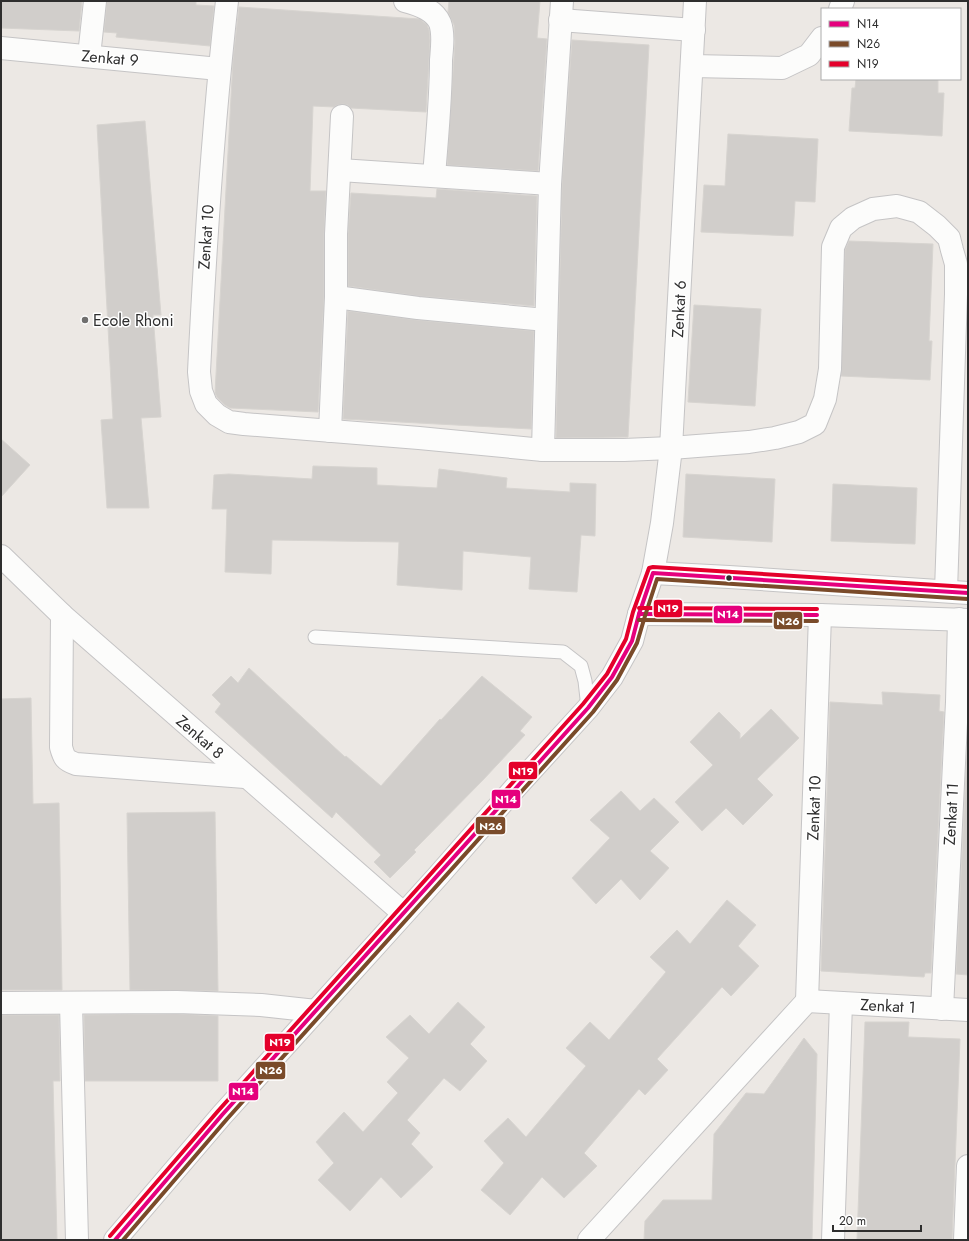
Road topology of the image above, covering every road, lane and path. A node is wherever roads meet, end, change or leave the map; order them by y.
1 (95, 1) edge
2 (227, 1) edge
3 (405, 1) edge
4 (695, 1) edge
5 (561, 10) edge
6 (694, 30) junction
7 (821, 39) edge
8 (1, 48) edge
9 (89, 56) junction
10 (692, 66) junction
11 (219, 69) junction
12 (342, 116) dead end
13 (340, 170) junction
14 (434, 176) junction
15 (550, 184) junction
16 (336, 298) junction
17 (546, 320) junction
18 (330, 431) junction
19 (671, 448) junction
20 (543, 450) junction
21 (959, 453) edge
22 (1, 556) edge
23 (653, 573) junction
24 (946, 591) junction
25 (968, 593) edge
26 (639, 614) junction
27 (62, 615) junction
28 (820, 615) junction
29 (964, 620) edge
30 (315, 637) dead end
31 (588, 708) junction
32 (245, 777) junction
33 (403, 914) junction
34 (807, 1001) junction
35 (1, 1003) edge
36 (71, 1003) junction
37 (841, 1003) junction
38 (942, 1008) junction
39 (968, 1010) edge
40 (316, 1011) junction
41 (968, 1166) edge
42 (77, 1240) edge
43 (115, 1240) edge
44 (588, 1240) edge
45 (833, 1240) edge
46 (965, 1240) edge

1 - 9 street
2 - 11 street, Zenkat 10
3 - 14 street
4 - 6 street, Zenkat 6
5 - 6 street
5 - 15 street
6 - 10 street, Zenkat 6
7 - 10 street
8 - 9 street, Zenkat 9
9 - 11 street, Zenkat 9
10 - 19 street, Zenkat 6
11 - 18 street, Zenkat 10
12 - 13 street
13 - 14 street
13 - 16 street
14 - 15 street
15 - 17 street
16 - 17 street
16 - 18 street
17 - 20 street
18 - 20 street, Zenkat 10
19 - 20 street, Zenkat 10
19 - 21 street, Zenkat 10
19 - 23 street, Zenkat 6
21 - 24 street, Zenkat 10
22 - 27 street, Zenkat 8
23 - 24 street
23 - 26 street, Zenkat 6
24 - 25 street
26 - 28 street
26 - 31 street, Zenkat 6
27 - 32 street, Zenkat 8
27 - 32 street
28 - 29 street
28 - 34 street, Zenkat 10
29 - 38 street, Zenkat 11
30 - 31 lane
31 - 33 street, Zenkat 6
32 - 33 street, Zenkat 8
33 - 40 street, Zenkat 6
34 - 37 street, Zenkat 1
34 - 44 street
35 - 36 street
36 - 40 street
36 - 42 street
37 - 38 street, Zenkat 1
37 - 45 street
38 - 39 street, Zenkat 1
40 - 43 street, Zenkat 6
41 - 46 street

